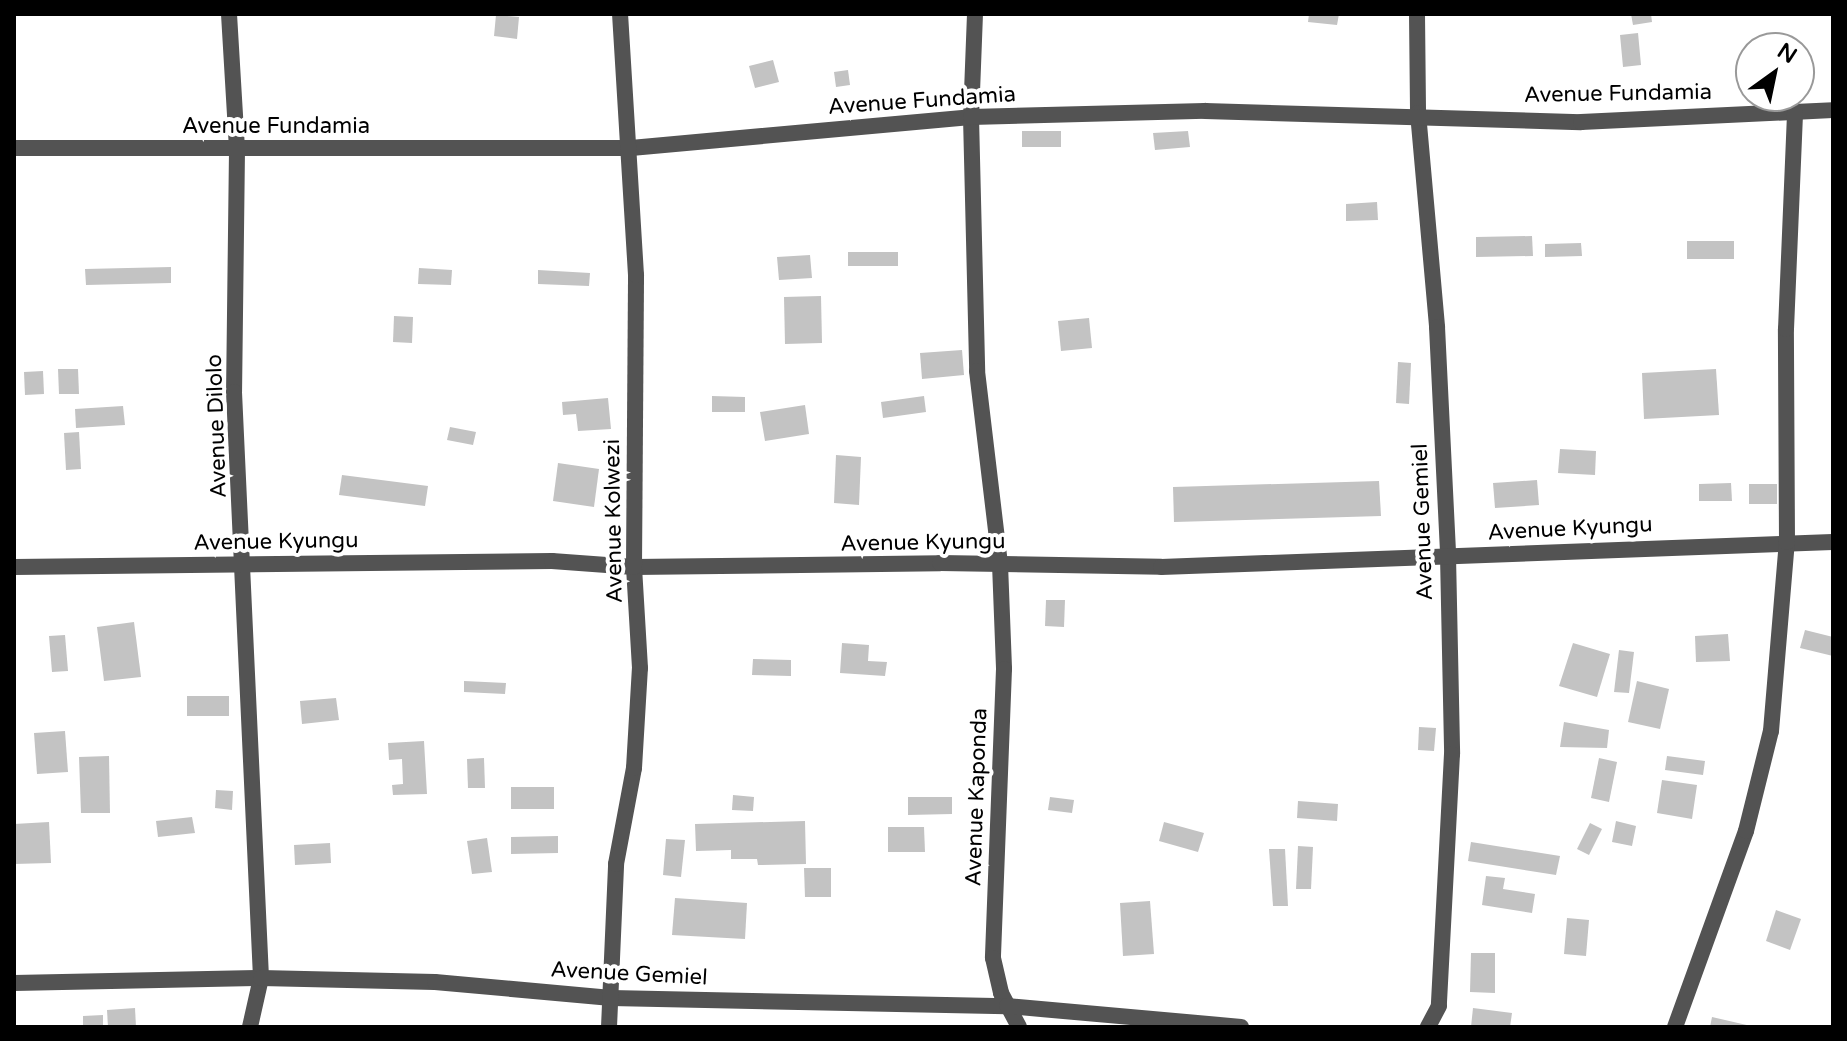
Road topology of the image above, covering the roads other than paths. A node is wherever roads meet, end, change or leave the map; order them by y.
1 (229, 14) edge
2 (620, 14) edge
3 (975, 14) edge
4 (1417, 14) edge
5 (1833, 110) edge
6 (1418, 113) junction
7 (1795, 113) junction
8 (971, 117) junction
9 (14, 148) edge
10 (631, 148) junction
11 (237, 150) junction
12 (1787, 542) junction
13 (1833, 542) edge
14 (1448, 556) junction
15 (245, 564) junction
16 (1000, 564) junction
17 (14, 567) edge
18 (634, 567) junction
19 (261, 978) junction
20 (14, 983) edge
21 (611, 998) junction
22 (1007, 1006) junction
23 (250, 1027) edge
24 (609, 1027) edge
25 (1019, 1027) edge
26 (1241, 1027) edge
27 (1428, 1027) edge
28 (1675, 1027) edge

1 - 11 street, Avenue Dilolo
2 - 10 street, Avenue Kolwezi
3 - 8 street, Avenue Kaponda
4 - 6 street, Avenue Gemiel
5 - 7 street, Avenue Fundamia
6 - 7 street, Avenue Fundamia
6 - 8 street, Avenue Fundamia
6 - 14 street, Avenue Gemiel
7 - 12 street
8 - 10 street, Avenue Fundamia
8 - 16 street, Avenue Kaponda
9 - 11 street, Avenue Fundamia
10 - 11 street, Avenue Fundamia
10 - 18 street, Avenue Kolwezi
11 - 15 street, Avenue Dilolo
12 - 13 street, Avenue Kyungu
12 - 14 street, Avenue Kyungu
12 - 28 street
14 - 16 street, Avenue Kyungu
14 - 27 street, Avenue Gemiel
15 - 17 street, Avenue Kyungu
15 - 18 street, Avenue Kyungu
15 - 19 street, Avenue Dilolo
16 - 18 street, Avenue Kyungu
16 - 22 street, Avenue Kaponda
18 - 21 street, Avenue Kolwezi
19 - 20 street, Avenue Gemiel
19 - 21 street, Avenue Gemiel
19 - 23 street, Avenue Dilolo
21 - 22 street, Avenue Gemiel
21 - 24 street, Avenue Kolwezi
22 - 25 street, Avenue Kaponda
22 - 26 street, Avenue Gemiel

